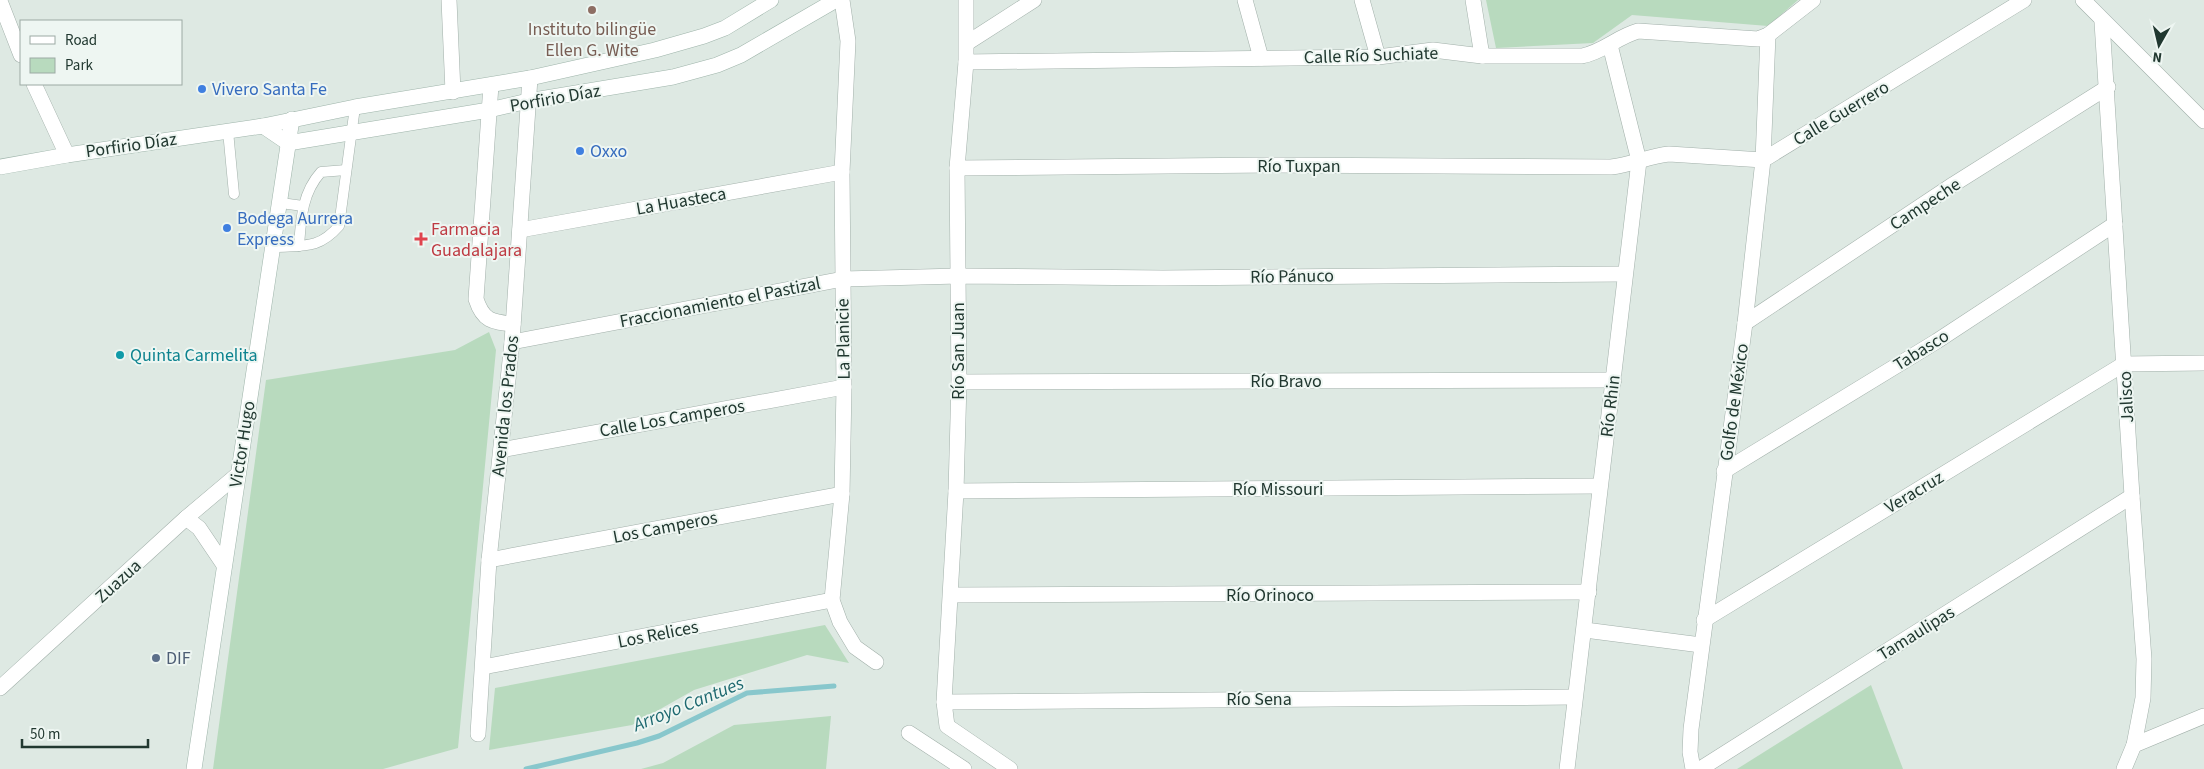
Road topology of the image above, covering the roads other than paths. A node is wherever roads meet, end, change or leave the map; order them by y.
1 (449, 0) edge
2 (771, 0) edge
3 (836, 0) edge
4 (842, 0) edge
5 (966, 0) edge
6 (1034, 0) edge
7 (1244, 0) edge
8 (1362, 0) edge
9 (1473, 0) edge
10 (1813, 0) edge
11 (2024, 0) edge
12 (2083, 0) edge
13 (0, 1) edge
14 (2102, 22) junction
15 (1768, 35) junction
16 (6, 36) edge
17 (967, 43) junction
18 (1610, 45) junction
19 (20, 54) edge
20 (1482, 56) junction
21 (1378, 57) junction
22 (1261, 58) junction
23 (966, 62) junction
24 (530, 78) junction
25 (34, 85) edge
26 (491, 85) junction
27 (2108, 86) junction
28 (453, 92) junction
29 (528, 101) junction
30 (355, 107) junction
31 (489, 110) junction
32 (292, 120) junction
33 (2204, 121) edge
34 (264, 126) junction
35 (228, 131) junction
36 (352, 132) junction
37 (288, 143) junction
38 (67, 154) junction
39 (1764, 160) junction
40 (1639, 161) junction
41 (0, 167) edge
42 (957, 168) junction
43 (346, 170) junction
44 (842, 172) junction
45 (234, 194) dead end
46 (281, 203) junction
47 (303, 206) junction
48 (2115, 224) junction
49 (520, 230) junction
50 (298, 246) junction
51 (274, 247) junction
52 (1625, 274) junction
53 (959, 276) junction
54 (843, 279) junction
55 (1745, 323) junction
56 (513, 324) junction
57 (512, 342) junction
58 (2204, 363) edge
59 (2124, 364) junction
60 (1614, 380) junction
61 (959, 382) junction
62 (844, 387) junction
63 (501, 450) junction
64 (1724, 470) junction
65 (237, 475) junction
66 (1600, 486) junction
67 (956, 491) junction
68 (842, 494) junction
69 (2132, 496) junction
70 (186, 518) junction
71 (489, 560) junction
72 (224, 565) junction
73 (1590, 592) junction
74 (951, 595) junction
75 (832, 600) junction
76 (1704, 620) junction
77 (1585, 630) junction
78 (1701, 645) junction
79 (876, 662) dead end
80 (483, 667) junction
81 (0, 688) edge
82 (1574, 697) junction
83 (944, 702) junction
84 (2204, 716) edge
85 (947, 726) junction
86 (909, 733) dead end
87 (478, 734) dead end
88 (2134, 745) junction
89 (936, 751) junction
90 (194, 769) edge
91 (964, 769) edge
92 (1010, 769) edge
93 (1567, 769) edge
94 (1693, 769) edge
95 (1700, 769) edge
96 (2124, 769) edge

1 - 28 street
2 - 24 street, Porfirio Díaz
3 - 29 street, Porfirio Díaz
4 - 44 street, La Planicie
5 - 17 street, Río San Juan
6 - 17 street
7 - 22 street
8 - 21 street
9 - 20 street
10 - 15 street
11 - 39 street, Calle Guerrero
12 - 14 street
13 - 16 street
14 - 27 street, Jalisco
14 - 33 street
15 - 18 street, Calle Río Suchiate
15 - 39 street, Golfo de México
16 - 19 street
17 - 23 street, Río San Juan
18 - 20 street, Calle Río Suchiate
18 - 40 street, Río Rhin
20 - 21 street, Calle Río Suchiate
21 - 22 street, Calle Río Suchiate
22 - 23 street, Calle Río Suchiate
23 - 42 street, Río San Juan
24 - 26 street, Porfirio Díaz
24 - 29 street, Avenida los Prados
25 - 38 street
26 - 28 street, Porfirio Díaz
26 - 31 street
27 - 48 street, Jalisco
27 - 55 street, Campeche
28 - 30 street, Porfirio Díaz
29 - 31 street, Porfirio Díaz
29 - 49 street, Avenida los Prados
30 - 32 street, Porfirio Díaz
30 - 36 lane
31 - 36 street, Porfirio Díaz
31 - 56 street
32 - 34 street, Porfirio Díaz
32 - 37 street, Victor Hugo
34 - 35 street, Porfirio Díaz
34 - 37 street
35 - 38 street, Porfirio Díaz
35 - 45 lane
36 - 37 street, Porfirio Díaz
36 - 43 lane
37 - 46 street, Victor Hugo
38 - 41 street, Porfirio Díaz
39 - 40 street
39 - 55 street, Golfo de México
40 - 42 street, Río Tuxpan
40 - 52 street, Río Rhin
42 - 53 street, Río San Juan
43 - 47 lane
43 - 50 lane
44 - 49 street, La Huasteca
44 - 54 street, La Planicie
46 - 47 lane
46 - 51 street, Victor Hugo
47 - 50 lane
48 - 59 street, Jalisco
48 - 64 street, Tabasco
49 - 56 street, Avenida los Prados
50 - 51 lane
51 - 65 street, Victor Hugo
52 - 53 street, Río Pánuco
52 - 60 street, Río Rhin
53 - 54 street, Fraccionamiento el Pastizal
53 - 61 street, Río San Juan
54 - 57 street, Fraccionamiento el Pastizal
54 - 62 street, La Planicie
55 - 64 street, Golfo de México
56 - 57 street, Avenida los Prados
57 - 63 street, Avenida los Prados
58 - 59 street
59 - 69 street, Jalisco
59 - 76 street, Veracruz
60 - 61 street, Río Bravo
60 - 66 street, Río Rhin
61 - 67 street, Río San Juan
62 - 63 street, Calle Los Camperos
62 - 68 street, La Planicie
63 - 71 street, Avenida los Prados
64 - 76 street, Golfo de México
65 - 70 street, Zuazua
65 - 72 street, Victor Hugo
66 - 67 street, Río Missouri
66 - 73 street, Río Rhin
67 - 74 street, Río San Juan
68 - 71 street, Los Camperos
68 - 75 street, La Planicie
69 - 88 street, Jalisco
69 - 95 street, Tamaulipas
70 - 72 street
70 - 81 street, Zuazua
71 - 80 street, Avenida los Prados
72 - 90 street, Victor Hugo
73 - 74 street, Río Orinoco
73 - 77 street, Río Rhin
74 - 83 street, Río San Juan
75 - 79 street, La Planicie
75 - 80 street, Los Relices
76 - 78 street, Golfo de México
77 - 78 street
77 - 82 street, Río Rhin
78 - 94 street, Golfo de México
80 - 87 street, Avenida los Prados
82 - 83 street, Río Sena
82 - 93 street, Río Rhin
83 - 85 street, Río San Juan
84 - 88 street
85 - 89 street
85 - 92 street
86 - 89 street
88 - 96 street, Jalisco
89 - 91 street

